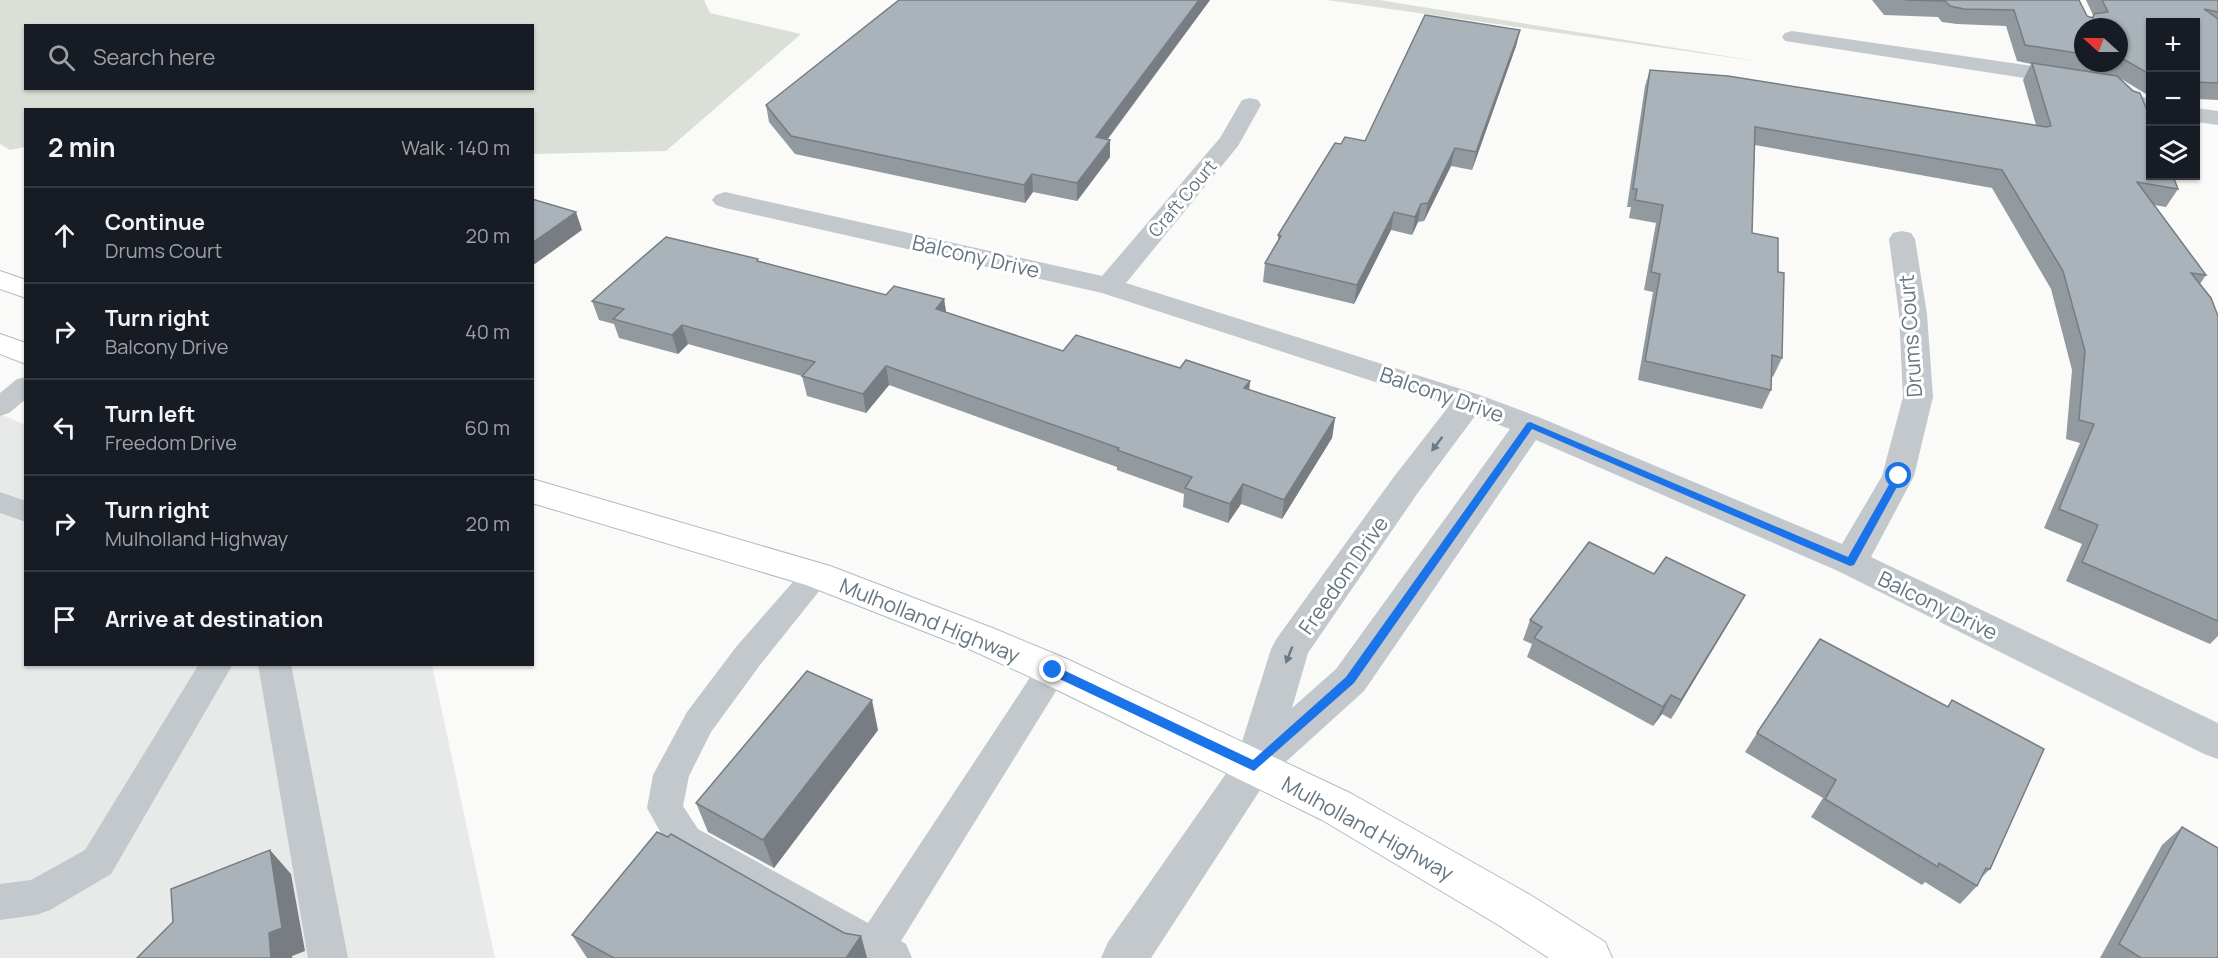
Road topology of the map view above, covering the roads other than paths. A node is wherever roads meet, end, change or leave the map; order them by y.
1 (1792, 37) dead end
2 (2108, 72) edge
3 (2115, 85) junction
4 (1250, 105) dead end
5 (2146, 105) edge
6 (2200, 116) edge
7 (2218, 118) edge
8 (725, 200) dead end
9 (1902, 239) dead end
10 (0, 279) edge
11 (1109, 286) junction
12 (24, 289) edge
13 (0, 343) edge
14 (24, 354) edge
15 (24, 387) edge
16 (1469, 402) junction
17 (0, 407) edge
18 (1530, 425) junction
19 (534, 492) edge
20 (0, 502) edge
21 (24, 511) edge
22 (1850, 562) junction
23 (817, 575) junction
24 (216, 666) edge
25 (274, 666) edge
26 (1053, 670) junction
27 (2218, 742) edge
28 (1254, 766) junction
29 (0, 902) edge
30 (883, 953) edge
31 (328, 958) edge
32 (1124, 958) edge
33 (1589, 958) edge

1 - 3 street
2 - 3 street
3 - 5 street
4 - 11 street, Craft Court
6 - 7 street
8 - 11 street, Balcony Drive
9 - 22 street, Drums Court
10 - 12 main road
11 - 16 street, Balcony Drive
13 - 14 main road
15 - 17 lane
16 - 18 street, Balcony Drive
16 -> 28 street, Freedom Drive
18 - 22 street, Balcony Drive
18 - 28 street, Freedom Drive
19 - 23 main road, Mulholland Highway
20 - 21 lane
22 - 27 street, Balcony Drive
23 - 26 main road, Mulholland Highway
23 - 30 lane
24 - 29 lane
25 - 31 lane
26 - 28 main road, Mulholland Highway
26 - 30 lane
28 - 32 street, Freedom Drive
28 - 33 main road, Mulholland Highway

